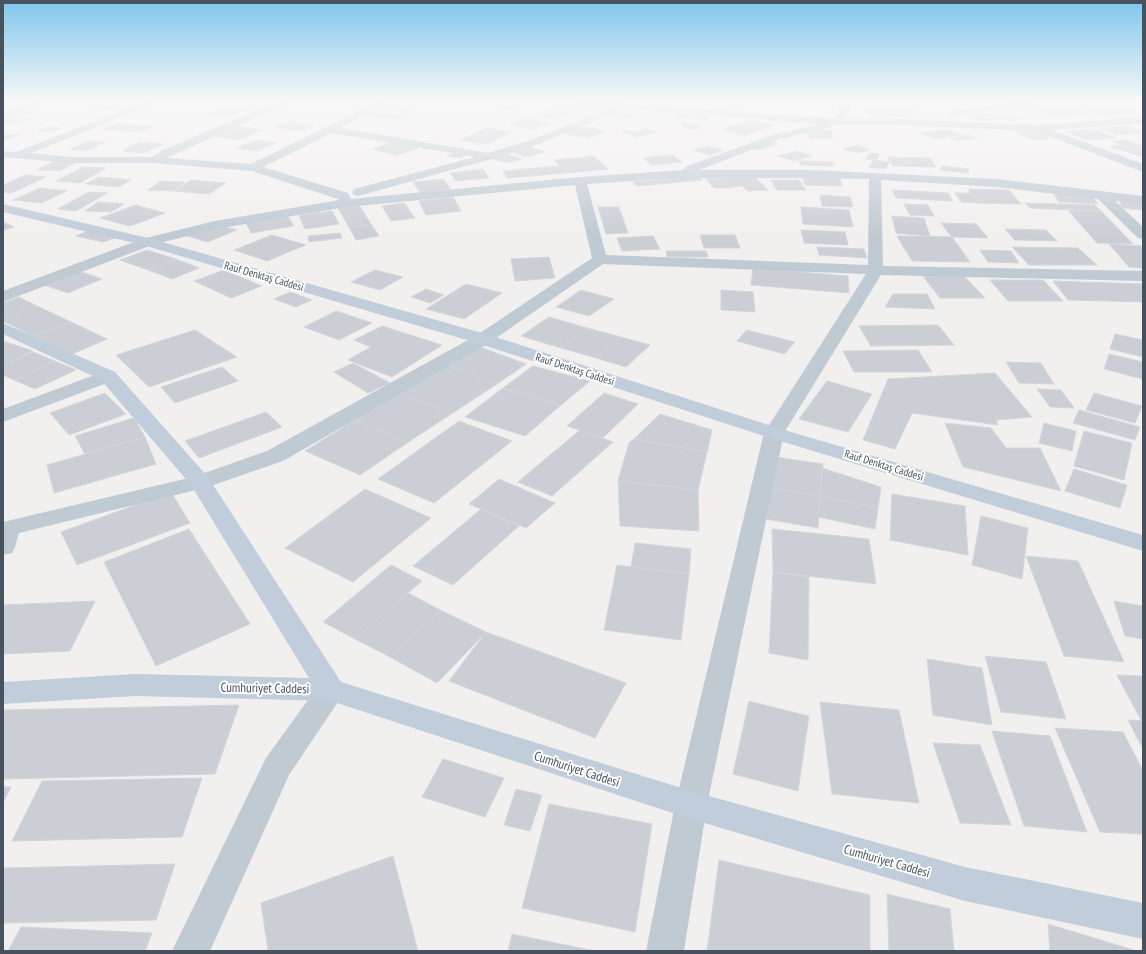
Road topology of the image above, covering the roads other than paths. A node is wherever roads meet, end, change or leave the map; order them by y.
1 (38, 147) edge
2 (180, 147) edge
3 (295, 147) edge
4 (434, 147) edge
5 (521, 147) edge
6 (751, 147) edge
7 (1087, 147) edge
8 (3, 154) edge
9 (16, 155) junction
10 (491, 156) junction
11 (154, 160) junction
12 (253, 168) junction
13 (1143, 168) edge
14 (678, 174) junction
15 (875, 176) junction
16 (580, 181) junction
17 (1102, 195) junction
18 (345, 200) junction
19 (1143, 200) edge
20 (3, 208) edge
21 (1143, 235) edge
22 (147, 242) junction
23 (600, 259) junction
24 (876, 270) junction
25 (1143, 276) edge
26 (3, 297) edge
27 (6, 332) edge
28 (483, 340) junction
29 (108, 376) junction
30 (3, 416) edge
31 (774, 433) junction
32 (200, 482) junction
33 (1143, 543) edge
34 (3, 547) edge
35 (331, 690) junction
36 (3, 693) edge
37 (690, 805) junction
38 (1143, 921) edge
39 (191, 951) edge
40 (665, 951) edge

1 - 9 street
2 - 11 street
3 - 12 street
4 - 10 street
5 - 10 street
6 - 14 street
7 - 13 street
8 - 9 street
9 - 11 street
10 - 18 street
11 - 12 street
12 - 18 street
14 - 15 street
14 - 16 street
15 - 17 street
15 - 24 street
16 - 18 street
16 - 23 street
17 - 19 street
17 - 21 street
18 - 22 street
20 - 22 street, Rauf Denktaş Caddesi
22 - 26 street
22 - 28 street, Rauf Denktaş Caddesi
23 - 24 street
23 - 28 street
24 - 25 street
24 - 31 street
27 - 29 street
28 - 31 street, Rauf Denktaş Caddesi
28 - 32 street
29 - 30 street
29 - 32 street
31 - 33 street, Rauf Denktaş Caddesi
31 - 37 street
32 - 34 street
32 - 35 street
35 - 36 street, Cumhuriyet Caddesi
35 - 37 street, Cumhuriyet Caddesi
35 - 39 street
37 - 38 street, Cumhuriyet Caddesi
37 - 40 street

